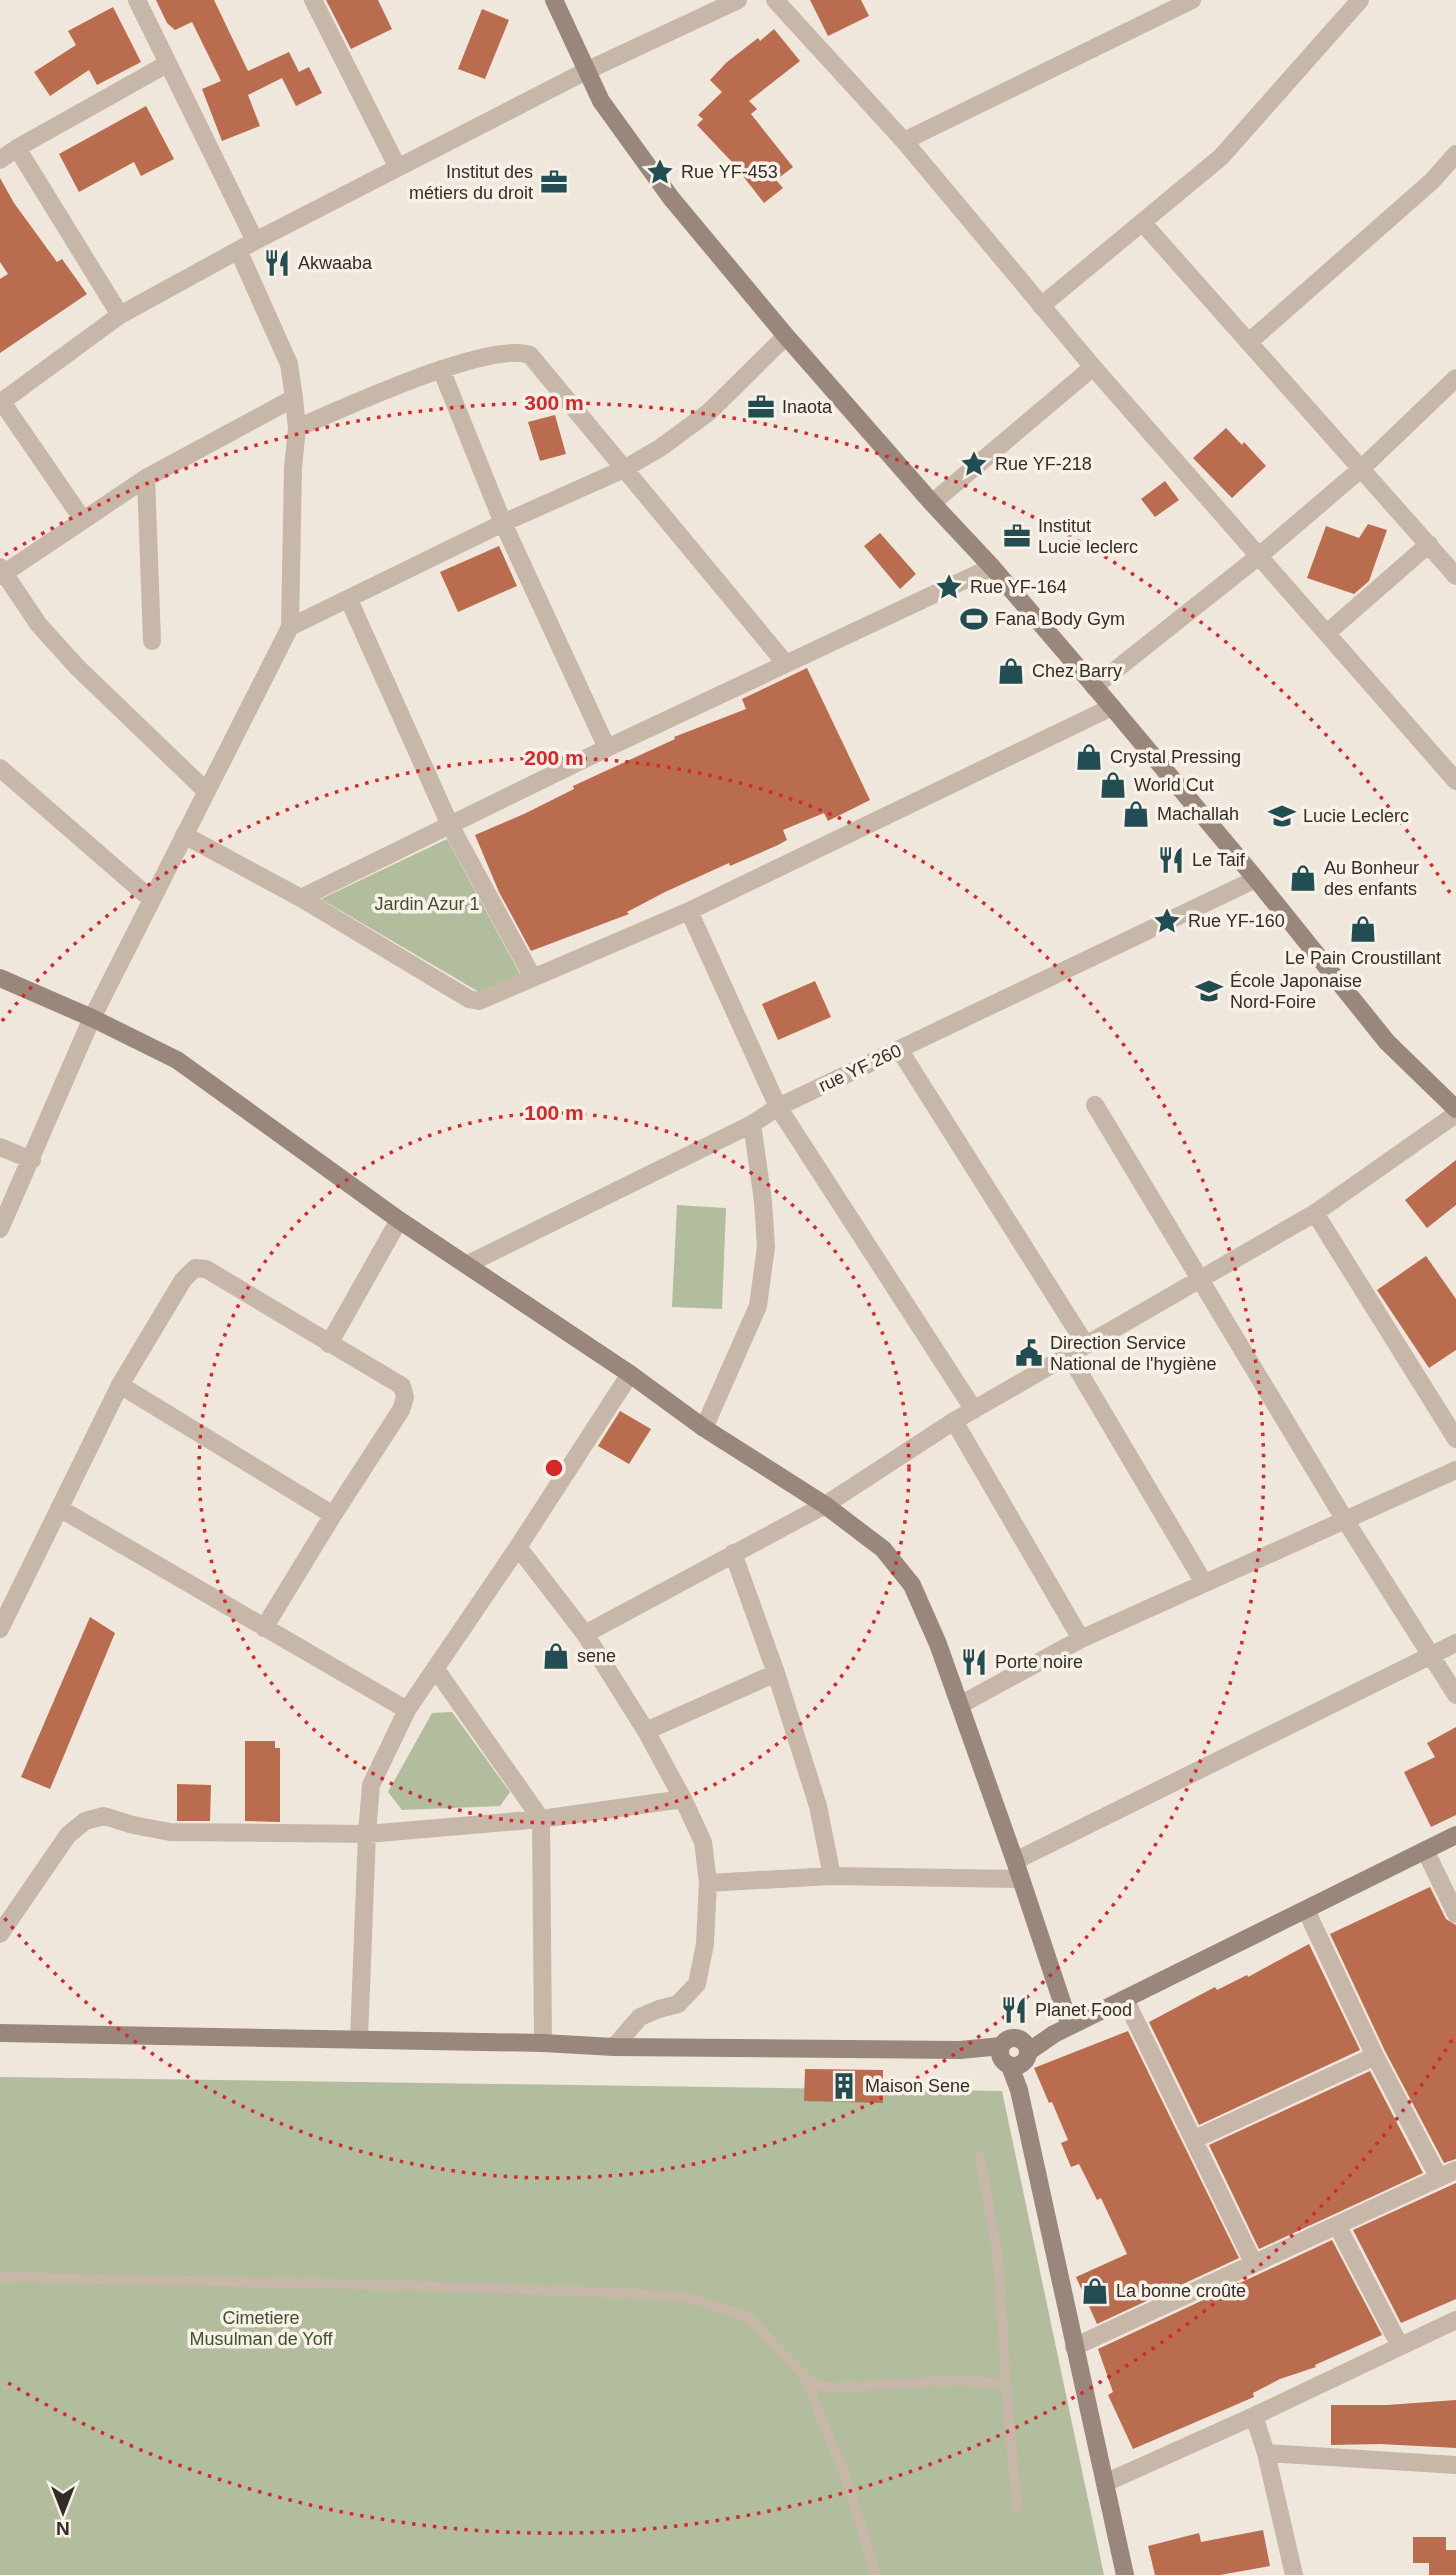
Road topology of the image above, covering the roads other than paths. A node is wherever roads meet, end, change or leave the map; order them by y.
1 (137, 0) edge
2 (313, 0) edge
3 (554, 0) edge
4 (738, 0) edge
5 (775, 0) edge
6 (1192, 0) edge
7 (1360, 0) edge
8 (167, 64) junction
9 (586, 71) junction
10 (904, 141) junction
11 (17, 148) junction
12 (1456, 154) edge
13 (0, 160) edge
14 (397, 166) junction
15 (1142, 222) junction
16 (255, 241) junction
17 (239, 252) junction
18 (1041, 306) junction
19 (120, 315) junction
20 (786, 336) junction
21 (1250, 342) junction
22 (1093, 368) junction
23 (441, 369) junction
24 (1456, 378) edge
25 (294, 398) junction
26 (1, 402) edge
27 (297, 428) junction
28 (1362, 468) junction
29 (624, 469) junction
30 (146, 478) junction
31 (932, 503) junction
32 (83, 520) junction
33 (503, 523) junction
34 (1429, 544) junction
35 (1259, 555) junction
36 (992, 566) junction
37 (1, 571) edge
38 (1456, 576) edge
39 (349, 600) junction
40 (290, 627) junction
41 (1327, 633) junction
42 (152, 641) dead end
43 (786, 664) junction
44 (1094, 687) junction
45 (1112, 707) junction
46 (607, 748) junction
47 (0, 768) edge
48 (1456, 780) edge
49 (206, 791) junction
50 (450, 825) junction
51 (184, 835) junction
52 (1256, 879) junction
53 (302, 898) junction
54 (152, 900) junction
55 (688, 911) junction
56 (0, 978) edge
57 (533, 978) junction
58 (92, 1018) junction
59 (899, 1049) junction
60 (1095, 1105) dead end
61 (778, 1107) junction
62 (1456, 1109) edge
63 (1456, 1114) edge
64 (752, 1124) junction
65 (0, 1147) edge
66 (32, 1160) junction
67 (1315, 1213) junction
68 (399, 1220) junction
69 (0, 1229) edge
70 (468, 1264) junction
71 (1199, 1279) junction
72 (329, 1344) junction
73 (1086, 1345) junction
74 (1069, 1355) junction
75 (630, 1374) junction
76 (120, 1385) junction
77 (974, 1410) junction
78 (954, 1421) junction
79 (704, 1428) junction
80 (1456, 1439) edge
81 (1456, 1470) edge
82 (825, 1505) junction
83 (59, 1508) junction
84 (333, 1515) junction
85 (1345, 1520) junction
86 (518, 1547) junction
87 (733, 1553) junction
88 (1204, 1583) junction
89 (264, 1628) junction
90 (0, 1629) edge
91 (585, 1634) junction
92 (1081, 1639) junction
93 (1456, 1643) edge
94 (1431, 1657) junction
95 (435, 1668) junction
96 (776, 1674) junction
97 (1456, 1695) edge
98 (960, 1705) junction
99 (407, 1710) junction
100 (646, 1731) junction
101 (683, 1799) junction
102 (541, 1819) junction
103 (367, 1835) junction
104 (1456, 1835) edge
105 (1425, 1850) junction
106 (1015, 1861) junction
107 (832, 1877) junction
108 (1021, 1879) junction
109 (708, 1883) junction
110 (1306, 1910) junction
111 (1456, 1914) edge
112 (0, 1934) edge
113 (1125, 1999) junction
114 (1070, 2026) junction
115 (0, 2033) edge
116 (359, 2039) junction
117 (543, 2043) junction
118 (614, 2047) junction
119 (1014, 2054) junction
120 (1375, 2056) junction
121 (1195, 2139) junction
122 (980, 2157) dead end
123 (1448, 2174) edge
124 (1338, 2227) junction
125 (1254, 2264) junction
126 (0, 2277) edge
127 (1456, 2320) edge
128 (1400, 2346) junction
129 (1074, 2347) junction
130 (804, 2376) junction
131 (1006, 2384) junction
132 (1254, 2416) junction
133 (1266, 2453) junction
134 (1456, 2465) edge
135 (1105, 2483) junction
136 (1017, 2509) dead end
137 (876, 2575) edge
138 (1125, 2575) edge
139 (1294, 2575) edge

1 - 8 street
2 - 14 street
3 - 9 street
4 - 9 street
5 - 10 street
6 - 10 street
7 - 15 street
8 - 11 street
8 - 16 street
9 - 14 street
9 - 20 street
10 - 18 street
11 - 13 street
11 - 19 street
12 - 21 street
14 - 16 street
15 - 18 street
15 - 21 street
16 - 17 street
17 - 19 street
17 - 25 street
18 - 22 street
19 - 26 street
20 - 29 street
20 - 31 street
21 - 28 street
22 - 31 street
22 - 35 street
23 - 27 street
23 - 29 street
23 - 33 street
24 - 28 street
25 - 27 street
25 - 30 street
26 - 32 street
27 - 40 street
28 - 34 street
28 - 35 street
29 - 33 street
29 - 43 street
30 - 32 street
30 - 42 street
31 - 36 street
32 - 37 street
33 - 39 street
33 - 46 street
34 - 38 street
34 - 41 street
35 - 41 street
35 - 44 street
36 - 43 street
36 - 44 street
37 - 49 street
39 - 40 street
39 - 50 street
40 - 49 street
41 - 48 street
43 - 46 street
44 - 45 street
45 - 52 street
45 - 55 street
46 - 50 street
47 - 54 street
49 - 51 street
50 - 53 street
50 - 57 street
51 - 53 street
51 - 54 street
52 - 59 street, rue YF 260
52 - 62 street
53 - 57 street
54 - 58 street
55 - 57 street
55 - 61 street
56 - 58 street
58 - 66 street
58 - 68 street
59 - 61 street, rue YF 260
59 - 73 street
60 - 71 street
61 - 64 street, rue YF 260
61 - 77 street
63 - 67 street
64 - 70 street, rue YF 260
64 - 79 street
65 - 66 street
66 - 69 street
67 - 71 street
67 - 80 street
68 - 70 street
68 - 72 street
70 - 75 street
71 - 73 street
71 - 85 street
72 - 76 street
72 - 84 street
73 - 74 street
74 - 77 street
74 - 88 street
75 - 79 street
75 - 86 street
76 - 83 street
76 - 84 street
77 - 78 street
78 - 82 street
78 - 92 street
79 - 82 street
81 - 85 street
82 - 87 street
82 - 98 street
83 - 89 street
83 - 90 street
84 - 89 street
85 - 88 street
85 - 94 street
86 - 91 street
86 - 95 street
87 - 91 street
87 - 96 street
88 - 92 street
89 - 99 street
91 - 100 street
92 - 98 street
93 - 94 street
94 - 97 street
94 - 106 street
95 - 99 street
95 - 102 street
96 - 100 street
96 - 107 street
98 - 106 street
99 - 103 street
100 - 101 street
101 - 102 street
101 - 109 street
102 - 103 street
102 - 117 street
103 - 112 street
103 - 116 street
104 - 105 street
105 - 110 street
105 - 111 street
106 - 108 street
107 - 108 street
107 - 109 street
108 - 114 street
109 - 118 street
110 - 113 street
110 - 120 street
113 - 114 street
113 - 121 street
114 - 119 street
115 - 116 street
116 - 117 street
117 - 118 street
118 - 119 street
119 - 129 street
120 - 121 street
120 - 123 street
121 - 125 street
122 - 131 lane
123 - 124 street
124 - 125 street
124 - 128 street
125 - 129 street
126 - 130 lane
127 - 128 street
128 - 132 street
129 - 135 street
130 - 131 lane
130 - 137 lane
131 - 136 lane
132 - 133 street
132 - 135 street
133 - 134 street
133 - 139 street
135 - 138 street

